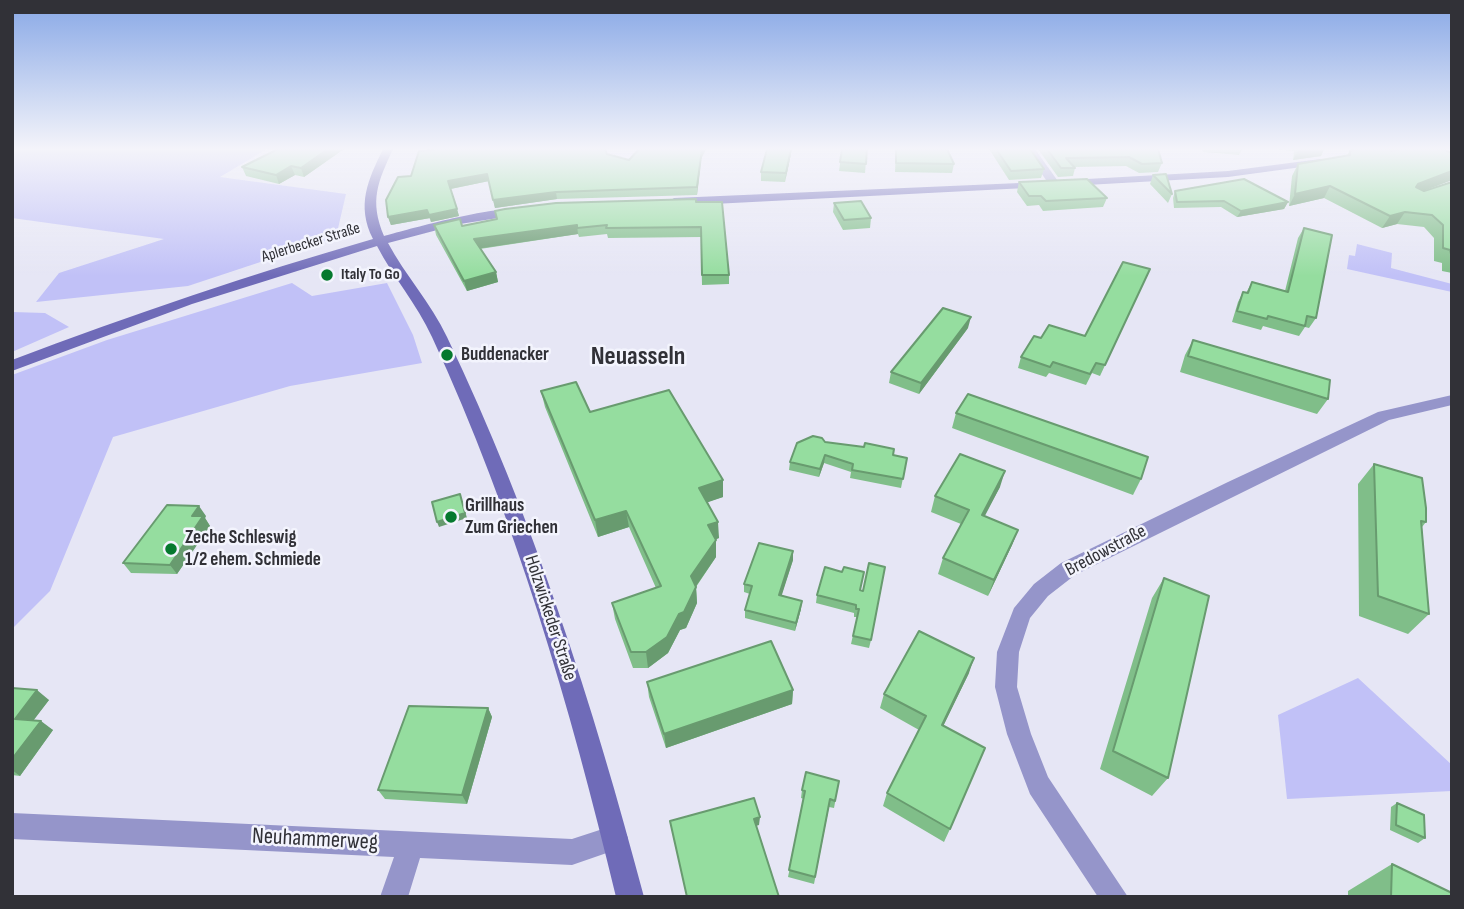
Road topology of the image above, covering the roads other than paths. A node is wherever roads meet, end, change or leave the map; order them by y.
1 (371, 191) edge
2 (891, 191) edge
3 (659, 202) edge
4 (534, 209) edge
5 (381, 240) junction
6 (12, 366) edge
7 (1452, 400) edge
8 (12, 826) edge
9 (615, 838) junction
10 (411, 844) junction
11 (394, 897) edge
12 (630, 897) edge
13 (1114, 897) edge

1 - 5 main road
2 - 3 main road
4 - 5 main road, Aplerbecker Straße
5 - 6 main road, Aplerbecker Straße
5 - 9 main road, Holzwickeder Straße
7 - 13 street, Bredowstraße
8 - 10 street, Neuhammerweg
9 - 10 street, Neuhammerweg
9 - 12 main road, Holzwickeder Straße
10 - 11 street

